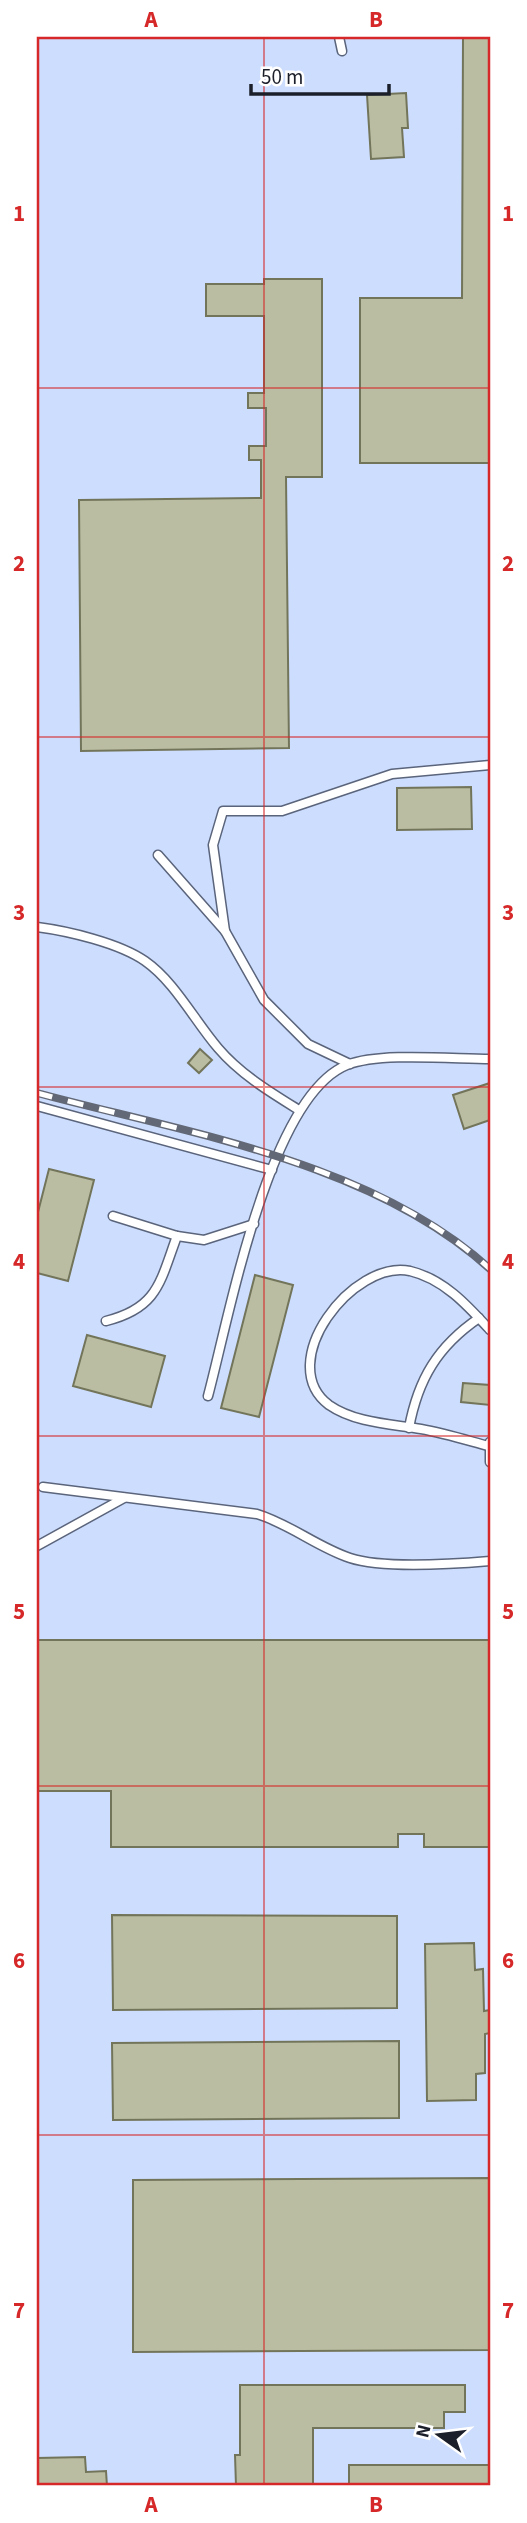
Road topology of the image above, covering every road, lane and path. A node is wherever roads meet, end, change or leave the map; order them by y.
1 (339, 37) edge
2 (342, 51) dead end
3 (490, 765) edge
4 (158, 855) dead end
5 (37, 927) edge
6 (225, 930) junction
7 (490, 1059) edge
8 (350, 1064) junction
9 (37, 1106) edge
10 (299, 1110) junction
11 (272, 1170) junction
12 (113, 1216) dead end
13 (254, 1224) junction
14 (177, 1236) junction
15 (479, 1318) junction
16 (106, 1321) dead end
17 (490, 1331) edge
18 (208, 1396) dead end
19 (409, 1428) junction
20 (489, 1444) edge
21 (490, 1462) edge
22 (43, 1487) dead end
23 (124, 1498) junction
24 (37, 1545) edge
25 (490, 1561) edge

1 - 2 lane
3 - 6 lane
4 - 6 lane
5 - 10 lane
6 - 8 lane
7 - 8 lane
8 - 10 lane
9 - 11 lane
10 - 11 lane
11 - 13 lane
12 - 14 lane
13 - 14 lane
13 - 18 lane
14 - 16 lane
15 - 17 lane
15 - 19 lane
15 - 19 lane
19 - 20 lane
20 - 21 lane
22 - 23 lane
23 - 24 lane
23 - 25 lane

